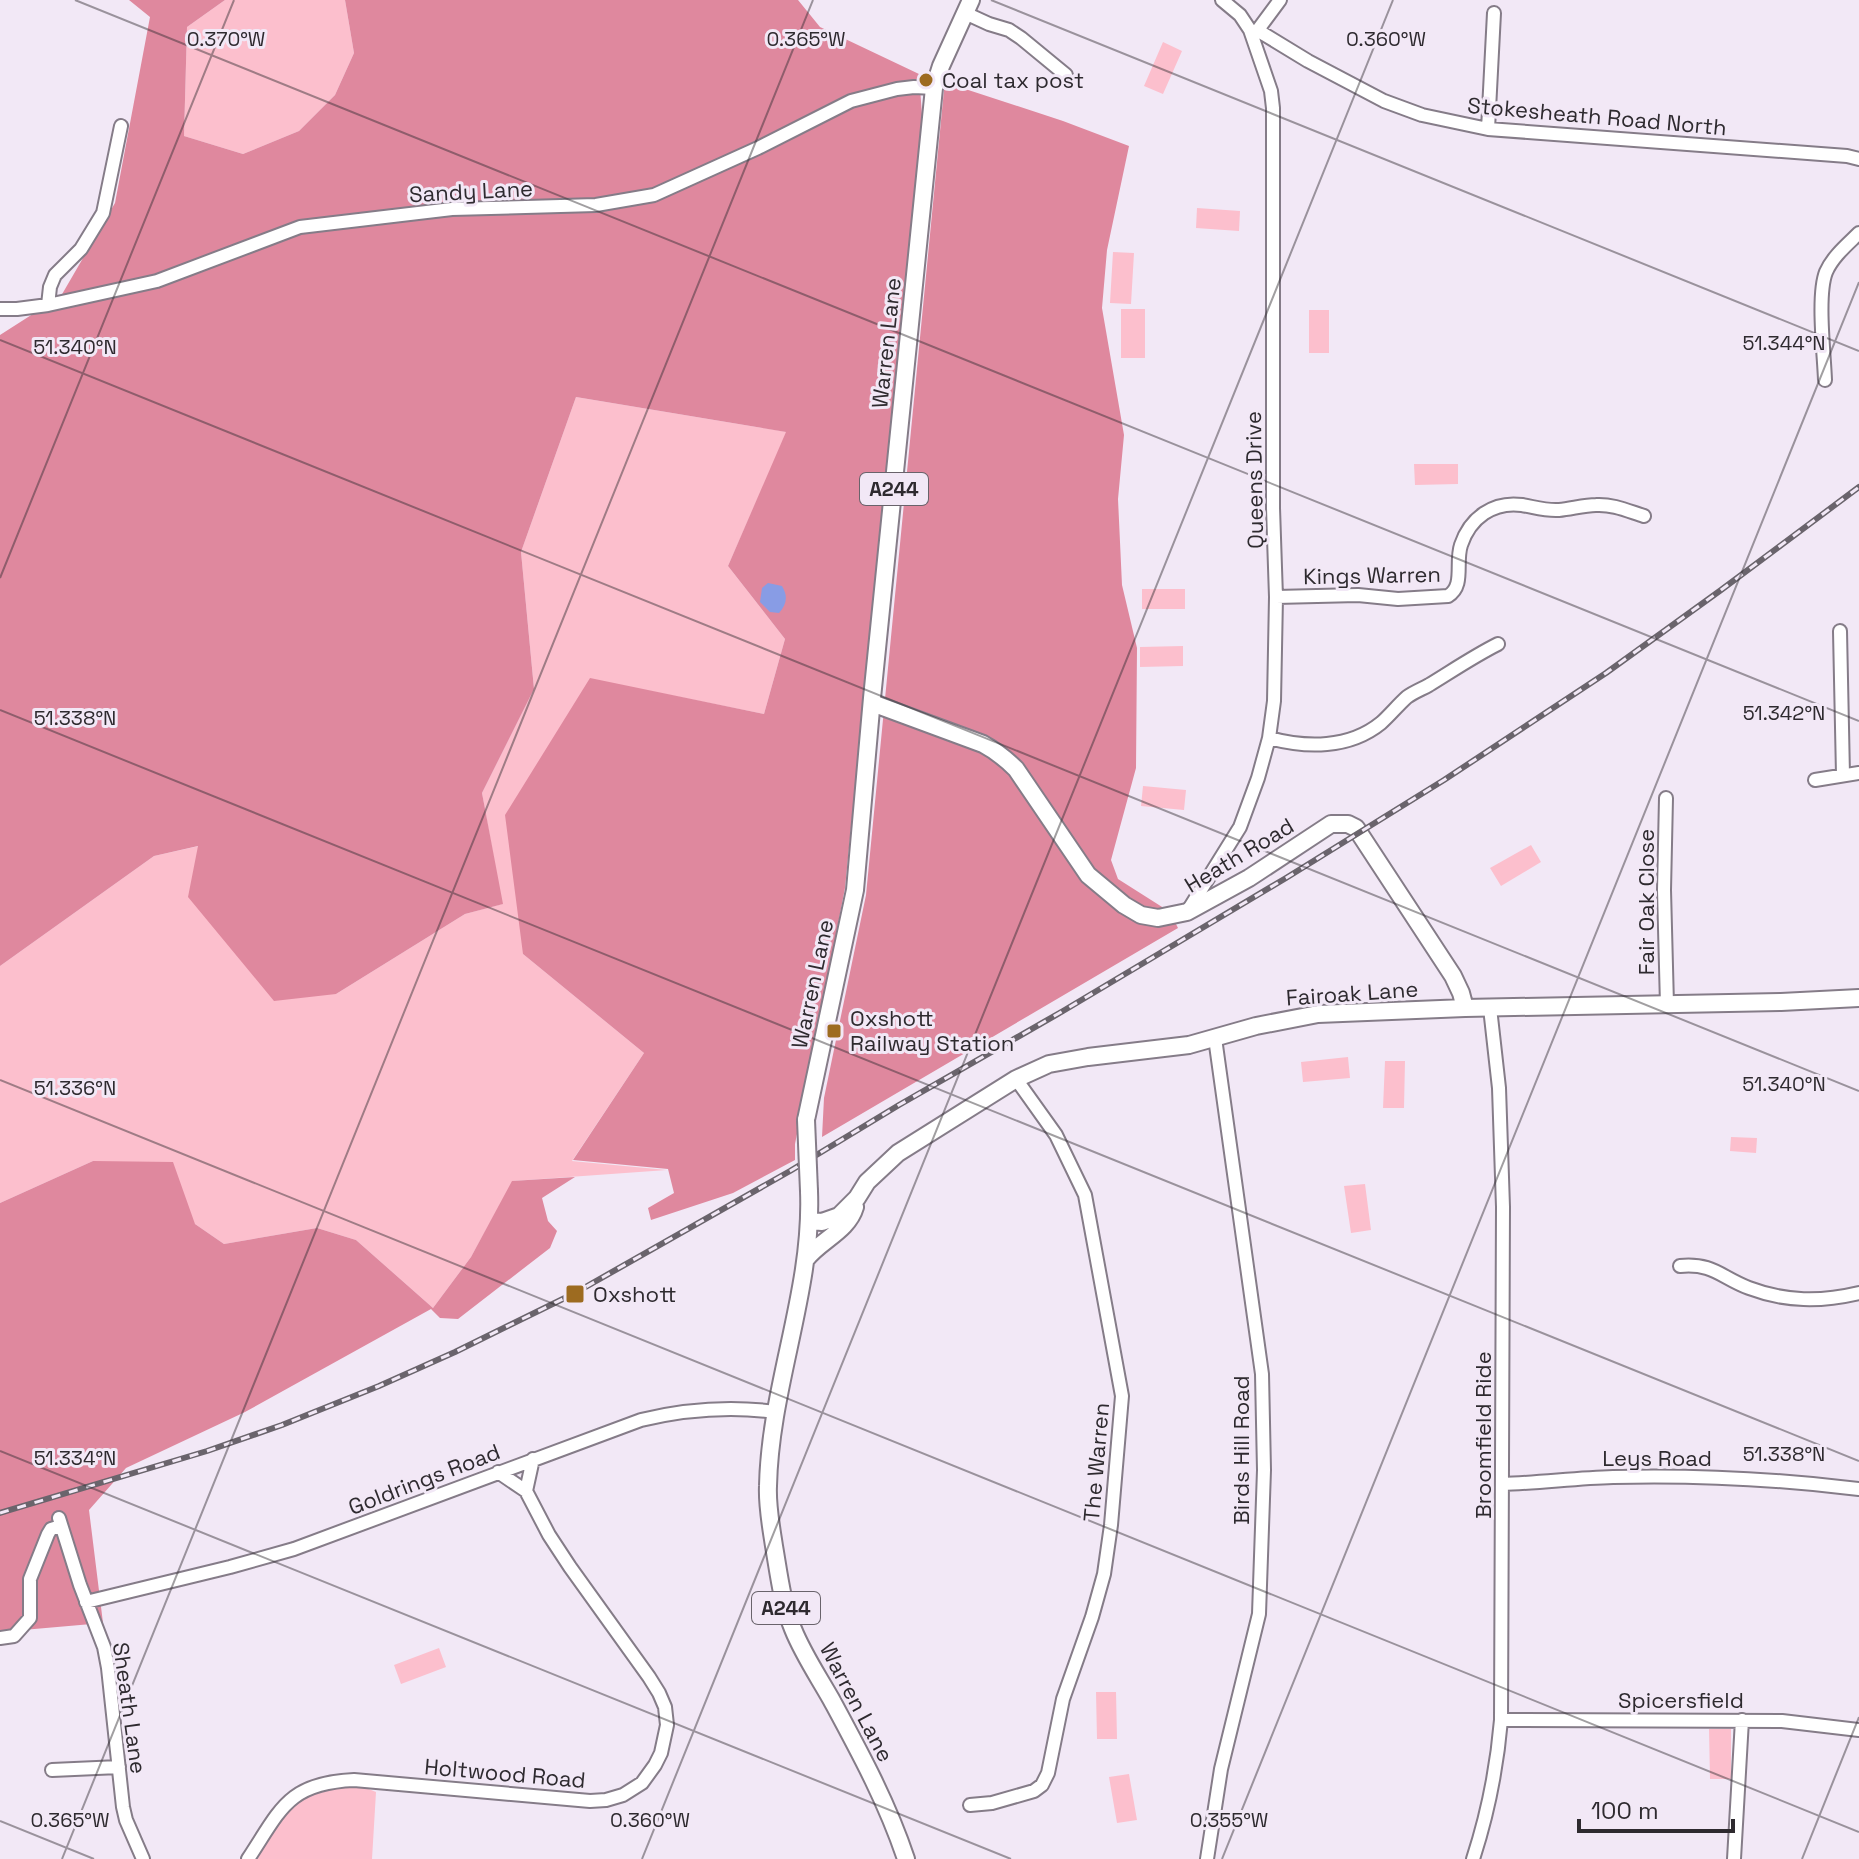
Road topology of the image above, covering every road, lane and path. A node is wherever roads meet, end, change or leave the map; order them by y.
1 (1222, 0) edge
2 (1280, 0) edge
3 (968, 7) edge
4 (1494, 13) dead end
5 (1254, 30) junction
6 (1066, 75) dead end
7 (934, 88) junction
8 (121, 126) dead end
9 (1488, 129) junction
10 (1859, 159) edge
11 (1859, 233) edge
12 (48, 305) junction
13 (0, 309) edge
14 (1825, 380) dead end
15 (1644, 516) dead end
16 (1276, 597) junction
17 (1840, 631) dead end
18 (1498, 644) dead end
19 (872, 703) junction
20 (1269, 738) junction
21 (1859, 773) edge
22 (1843, 775) junction
23 (1815, 780) dead end
24 (1666, 798) dead end
25 (1187, 912) junction
26 (1859, 998) edge
27 (1667, 1005) junction
28 (1465, 1008) junction
29 (1490, 1008) junction
30 (1215, 1038) junction
31 (1016, 1079) junction
32 (857, 1198) junction
33 (810, 1221) junction
34 (806, 1259) junction
35 (1680, 1266) dead end
36 (1859, 1293) edge
37 (776, 1412) junction
38 (533, 1459) junction
39 (498, 1472) junction
40 (1502, 1484) junction
41 (1859, 1489) edge
42 (526, 1491) junction
43 (86, 1602) junction
44 (0, 1638) edge
45 (1501, 1720) junction
46 (1742, 1720) junction
47 (1859, 1730) edge
48 (119, 1767) junction
49 (52, 1770) dead end
50 (970, 1805) dead end
51 (143, 1859) edge
52 (248, 1859) edge
53 (906, 1859) edge
54 (1207, 1859) edge
55 (1473, 1859) edge
56 (1734, 1859) edge

1 - 5 street, Stokesheath Road North
2 - 5 street
3 - 6 street
3 - 7 main road, A244
4 - 9 street
5 - 9 street, Stokesheath Road North
5 - 16 street, Queens Drive
7 - 12 street, Sandy Lane
7 - 19 main road, Warren Lane / A244
8 - 12 street
9 - 10 street, Stokesheath Road North
11 - 14 street
12 - 13 street, Sandy Lane
15 - 16 street, Kings Warren
16 - 20 street, Queens Drive
17 - 22 street
18 - 20 street
19 - 25 main road, Heath Road
19 - 33 main road, Warren Lane / A244, bridge
20 - 25 street, Queens Drive
21 - 22 street
22 - 23 street
24 - 27 street, Fair Oak Close
25 - 28 main road, Heath Road
26 - 27 main road, Fairoak Lane
27 - 29 main road, Fairoak Lane
28 - 29 main road, Fairoak Lane
28 - 30 main road, Fairoak Lane
29 - 40 street, Broomfield Ride
30 - 31 main road, Fairoak Lane
30 - 54 street, Birds Hill Road
31 - 32 main road, Fairoak Lane
31 - 50 street, The Warren
32 - 33 main road, Fairoak Lane
32 - 34 main road
33 - 34 main road, Warren Lane / A244
34 - 37 main road, Warren Lane / A244
35 - 36 street
37 - 38 street, Goldrings Road
37 - 53 main road, Warren Lane / A244
38 - 39 street, Goldrings Road
38 - 42 street
39 - 42 street, Holtwood Road
39 - 43 street, Goldrings Road
40 - 41 street, Leys Road
40 - 45 street, Broomfield Ride
42 - 52 street, Holtwood Road
43 - 44 street, Sheath Lane
43 - 48 street, Sheath Lane
45 - 46 street, Spicersfield
45 - 55 street, Broomfield Ride
46 - 47 street, Spicersfield
46 - 56 street
48 - 49 street
48 - 51 street, Sheath Lane

